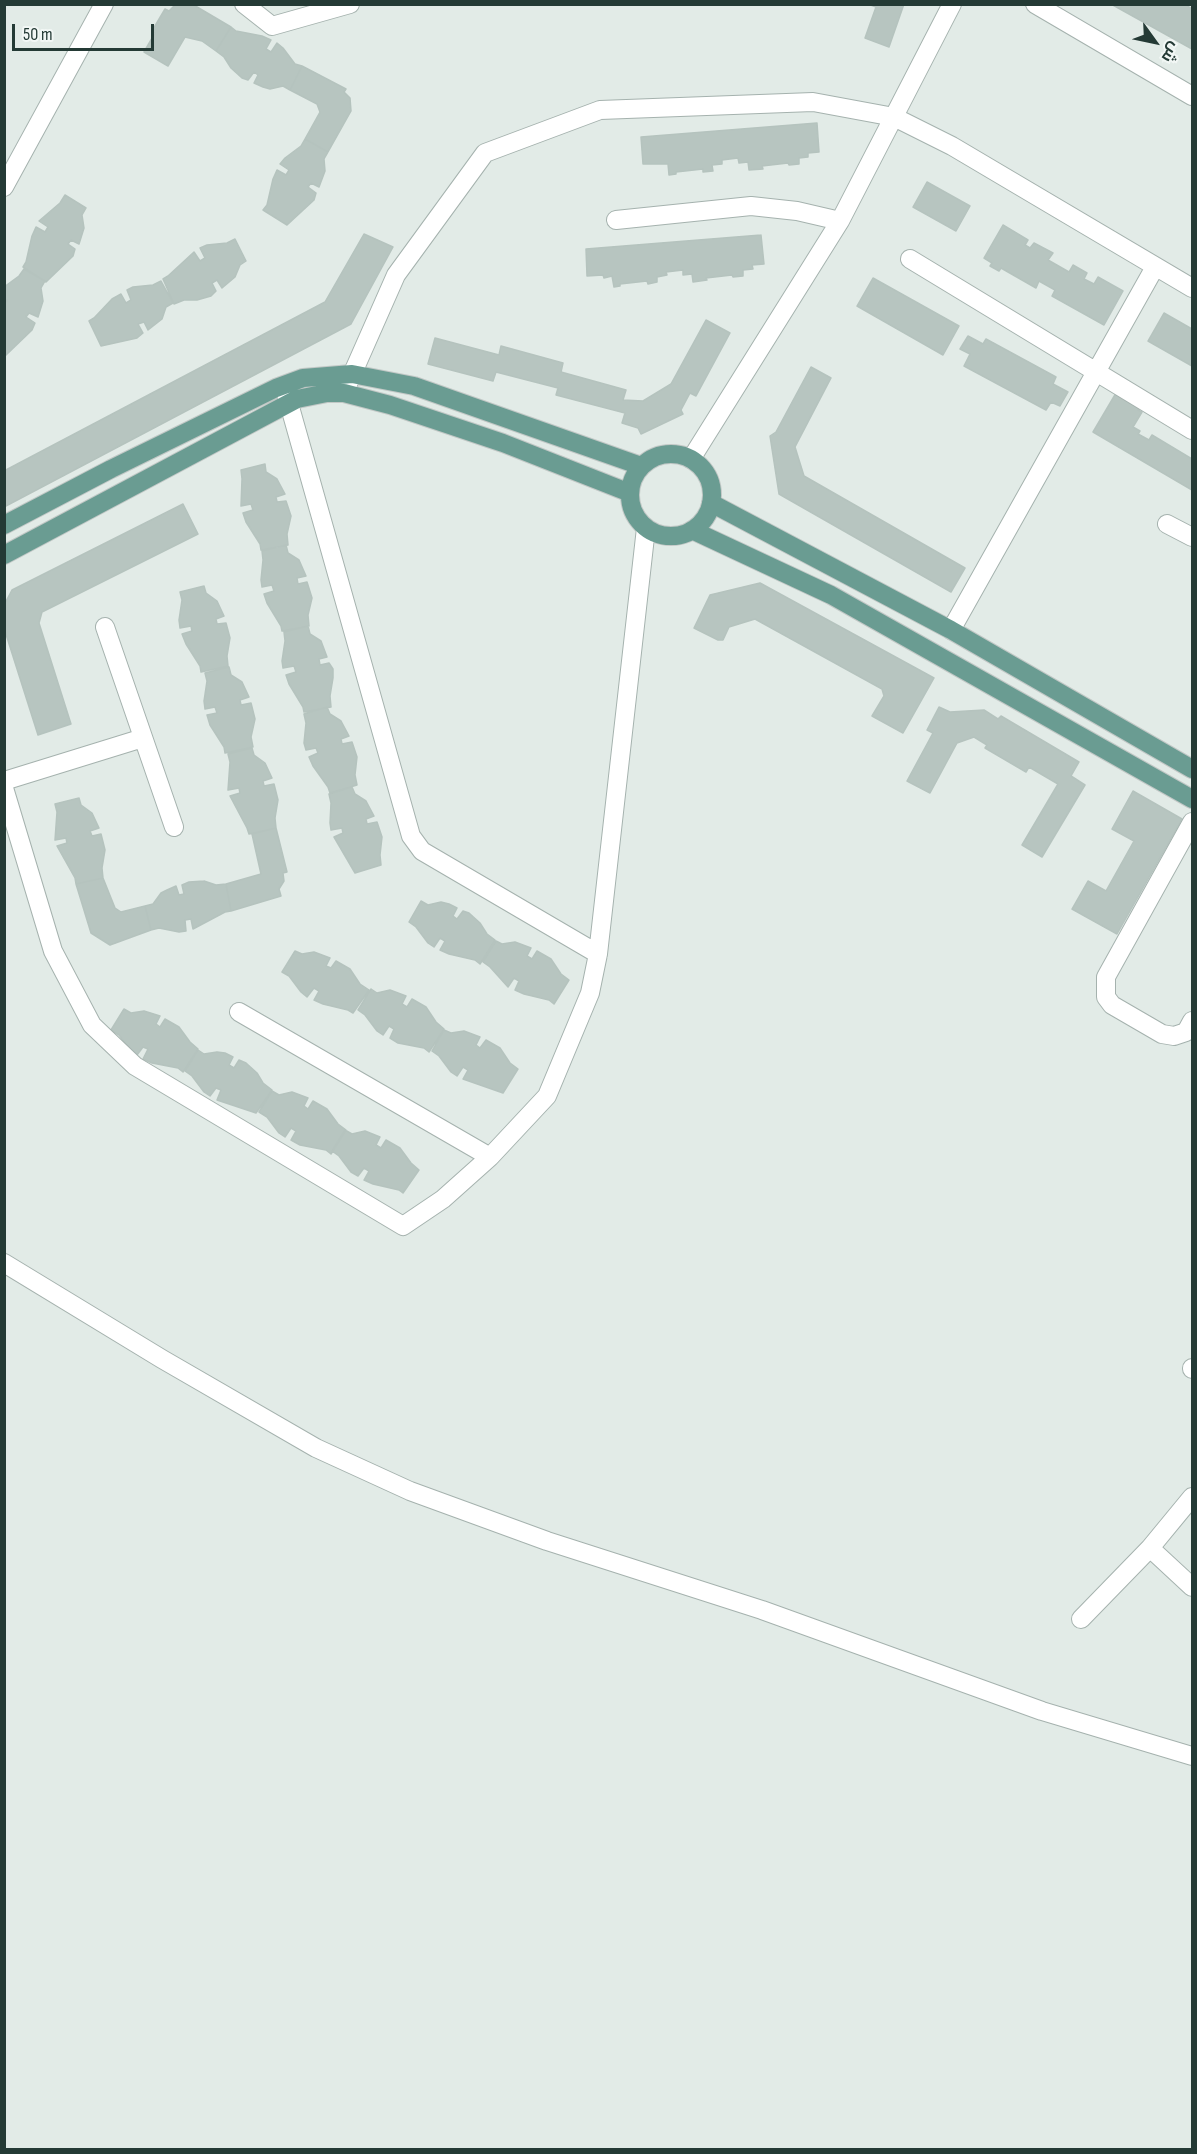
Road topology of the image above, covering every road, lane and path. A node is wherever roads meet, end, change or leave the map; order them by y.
1 (104, 4) edge
2 (244, 4) edge
3 (350, 4) edge
4 (952, 4) edge
5 (1035, 4) edge
6 (1192, 96) edge
7 (894, 117) junction
8 (4, 187) edge
9 (616, 220) dead end
10 (840, 221) junction
11 (910, 259) dead end
12 (1155, 267) junction
13 (1192, 288) edge
14 (1096, 372) junction
15 (352, 374) junction
16 (284, 386) junction
17 (344, 393) junction
18 (287, 404) junction
19 (1192, 430) edge
20 (691, 459) junction
21 (641, 466) junction
22 (630, 493) junction
23 (711, 503) junction
24 (1167, 524) dead end
25 (4, 525) edge
26 (646, 528) junction
27 (692, 530) junction
28 (1192, 537) edge
29 (4, 555) edge
30 (105, 627) dead end
31 (951, 630) junction
32 (143, 738) junction
33 (1192, 769) edge
34 (4, 781) edge
35 (4, 788) edge
36 (1192, 799) edge
37 (1192, 822) edge
38 (174, 827) dead end
39 (598, 954) junction
40 (240, 1012) dead end
41 (1192, 1021) edge
42 (490, 1156) junction
43 (4, 1263) edge
44 (1192, 1497) edge
45 (1150, 1548) junction
46 (1192, 1587) edge
47 (1081, 1620) dead end
48 (1192, 1756) edge

1 - 8 street
2 - 3 street
4 - 7 street
5 - 6 street
7 - 10 street
7 - 12 street
7 - 15 street
9 - 10 street
10 - 20 street
11 - 14 street
12 - 13 street
12 - 14 street
14 - 19 street
14 - 31 street
15 - 16 main road
15 - 17 street
15 - 21 main road
16 - 18 street
16 - 25 main road
17 - 18 main road
17 - 22 main road
18 - 29 main road
18 - 39 street
20 - 21 main road
20 - 23 main road
21 - 22 main road
22 - 26 main road
23 - 27 main road
23 - 31 main road
24 - 28 street
26 - 27 main road
26 - 39 street
27 - 36 main road
30 - 32 street
31 - 33 main road
32 - 34 street
32 - 38 street
35 - 42 street
37 - 41 street
39 - 42 street
40 - 42 street
43 - 48 street
44 - 45 street
45 - 46 street
45 - 47 street

